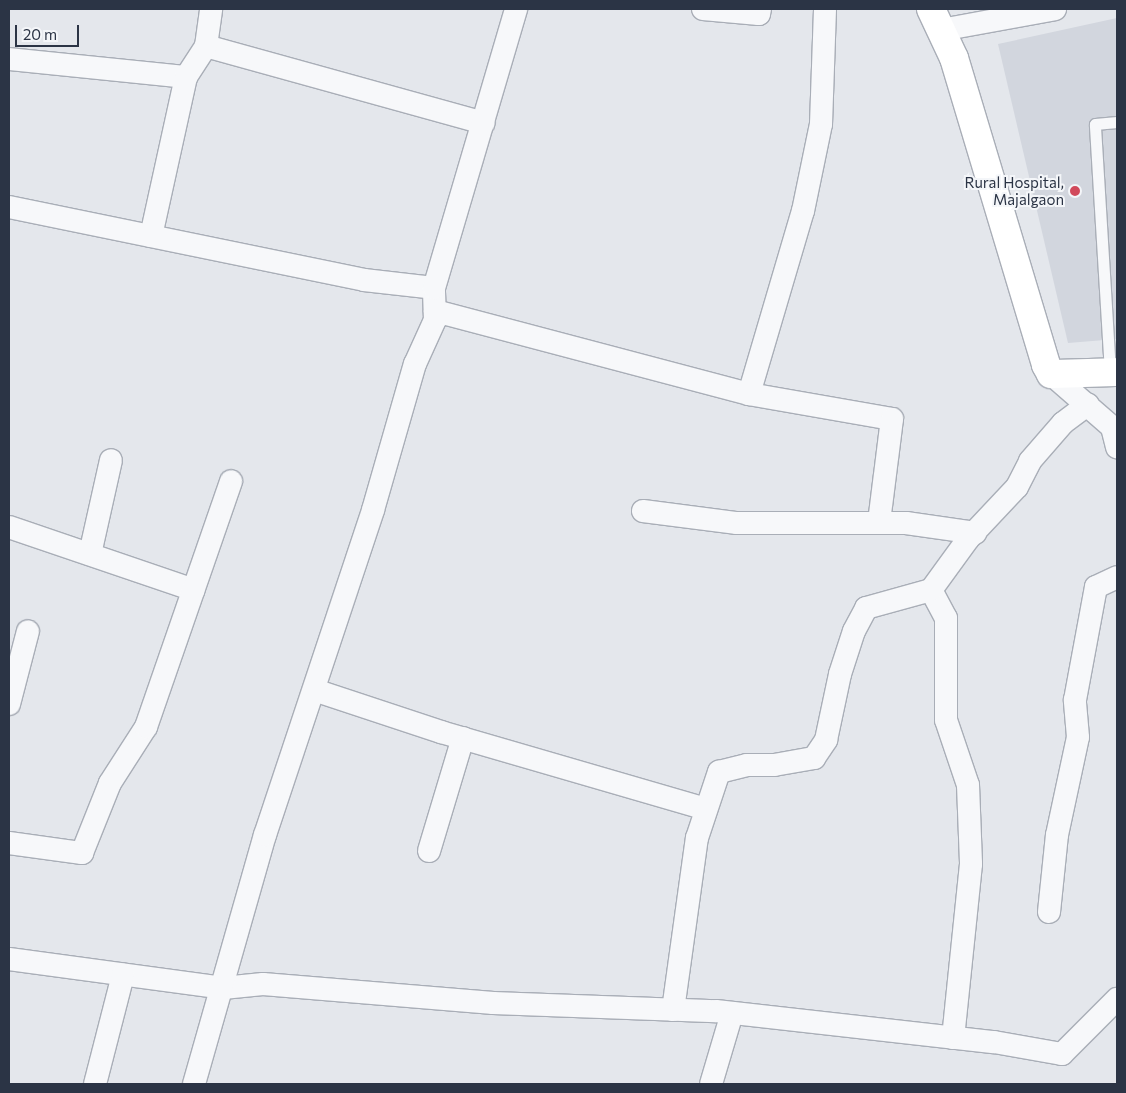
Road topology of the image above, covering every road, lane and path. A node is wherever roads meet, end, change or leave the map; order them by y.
1 (212, 9) edge
2 (516, 9) edge
3 (703, 9) edge
4 (760, 9) edge
5 (825, 9) edge
6 (1055, 9) edge
7 (1009, 13) edge
8 (936, 20) edge
9 (206, 46) junction
10 (9, 59) edge
11 (186, 77) junction
12 (1117, 122) edge
13 (483, 123) junction
14 (9, 207) edge
15 (151, 236) junction
16 (434, 288) junction
17 (435, 311) junction
18 (1113, 372) edge
19 (1051, 374) junction
20 (749, 394) junction
21 (1088, 404) junction
22 (1117, 447) edge
23 (111, 460) dead end
24 (231, 481) dead end
25 (643, 511) dead end
26 (879, 522) junction
27 (9, 527) edge
28 (975, 533) junction
29 (90, 554) junction
30 (1117, 577) edge
31 (194, 590) junction
32 (931, 590) junction
33 (28, 631) dead end
34 (314, 690) junction
35 (9, 704) edge
36 (463, 738) junction
37 (706, 809) junction
38 (9, 843) edge
39 (429, 851) dead end
40 (1049, 912) dead end
41 (9, 960) edge
42 (123, 975) junction
43 (223, 988) junction
44 (1117, 999) edge
45 (673, 1010) junction
46 (732, 1013) junction
47 (953, 1038) junction
48 (95, 1084) edge
49 (194, 1084) edge
50 (711, 1084) edge

1 - 9 street
2 - 13 street
3 - 4 street
5 - 20 street
6 - 7 street
7 - 8 street
8 - 19 street
9 - 11 street
9 - 13 street
10 - 11 street
11 - 15 street
12 - 18 lane
13 - 16 street
14 - 15 street
15 - 16 street
16 - 17 street
17 - 20 street
17 - 34 street
18 - 19 street
19 - 21 street
20 - 26 street
21 - 22 street
21 - 28 street
23 - 29 street
24 - 31 street
25 - 26 street
26 - 28 street
27 - 29 street
28 - 32 street
29 - 31 street
30 - 40 street
31 - 38 street
32 - 37 street
32 - 47 street
33 - 35 street
34 - 36 street
34 - 43 street
36 - 37 street
36 - 39 street
37 - 45 street
41 - 42 street
42 - 43 street
42 - 48 street
43 - 45 street
43 - 49 street
44 - 47 street
45 - 46 street
46 - 47 street
46 - 50 street

